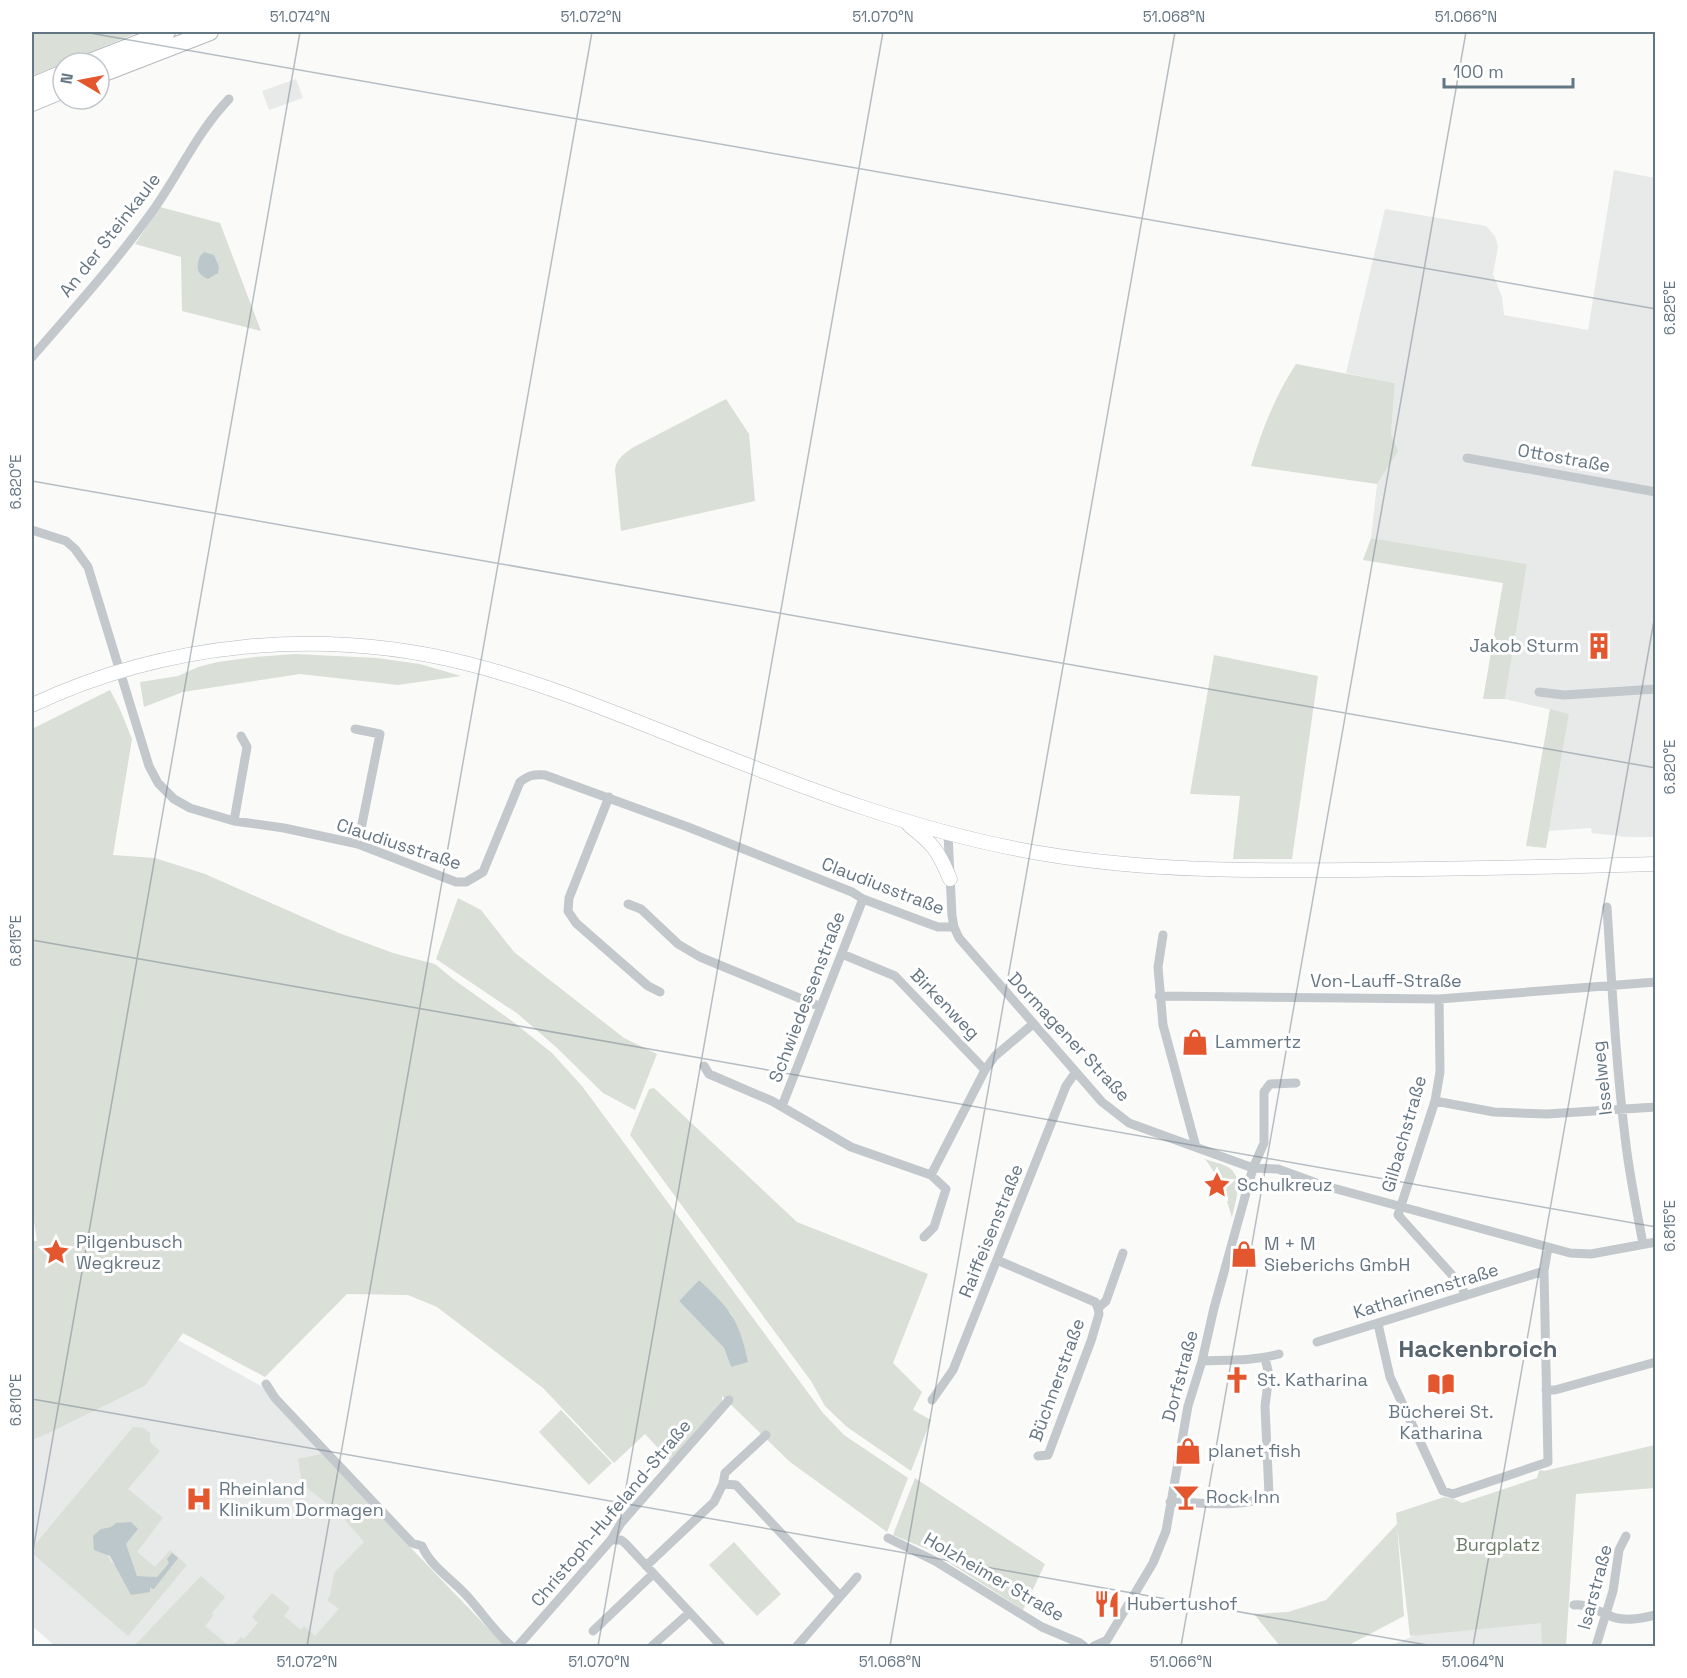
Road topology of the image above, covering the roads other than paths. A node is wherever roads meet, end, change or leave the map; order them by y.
1 (167, 32) edge
2 (210, 32) edge
3 (111, 54) edge
4 (111, 70) edge
5 (51, 78) edge
6 (32, 86) edge
7 (51, 95) edge
8 (229, 99) dead end
9 (32, 103) edge
10 (32, 357) edge
11 (1467, 458) dead end
12 (1656, 492) edge
13 (32, 530) edge
14 (121, 671) junction
15 (1656, 689) edge
16 (1539, 692) dead end
17 (32, 705) edge
18 (355, 729) dead end
19 (380, 734) junction
20 (241, 736) dead end
21 (392, 737) dead end
22 (609, 797) junction
23 (234, 820) junction
24 (902, 820) junction
25 (948, 834) junction
26 (358, 844) junction
27 (1656, 864) edge
28 (950, 879) junction
29 (863, 899) junction
30 (628, 904) dead end
31 (1607, 907) dead end
32 (954, 927) junction
33 (1163, 935) dead end
34 (842, 954) junction
35 (1656, 982) edge
36 (1612, 985) junction
37 (660, 992) dead end
38 (1159, 996) junction
39 (1439, 999) junction
40 (821, 1007) junction
41 (1033, 1024) junction
42 (704, 1066) dead end
43 (985, 1070) junction
44 (1076, 1073) junction
45 (1296, 1083) dead end
46 (1435, 1101) junction
47 (782, 1106) junction
48 (1656, 1107) edge
49 (1622, 1109) junction
50 (1196, 1146) junction
51 (1253, 1168) junction
52 (931, 1175) junction
53 (1401, 1207) junction
54 (924, 1237) dead end
55 (1656, 1242) edge
56 (1643, 1244) junction
57 (1548, 1248) junction
58 (1123, 1253) dead end
59 (997, 1260) junction
60 (1544, 1271) junction
61 (1465, 1296) junction
62 (1098, 1308) junction
63 (1378, 1324) junction
64 (1317, 1342) dead end
65 (1279, 1354) dead end
66 (1265, 1358) junction
67 (1202, 1361) junction
68 (1656, 1362) edge
69 (266, 1384) dead end
70 (1546, 1390) junction
71 (729, 1400) dead end
72 (933, 1400) dead end
73 (766, 1435) dead end
74 (1038, 1456) dead end
75 (723, 1484) junction
76 (1170, 1502) junction
77 (1626, 1536) dead end
78 (888, 1538) dead end
79 (611, 1540) junction
80 (646, 1566) junction
81 (653, 1574) junction
82 (857, 1577) dead end
83 (840, 1596) junction
84 (1574, 1605) dead end
85 (689, 1613) junction
86 (1606, 1614) junction
87 (1656, 1615) edge
88 (593, 1631) dead end
89 (1110, 1644) edge
90 (511, 1647) edge
91 (518, 1647) edge
92 (652, 1647) edge
93 (721, 1647) edge
94 (797, 1647) edge
95 (1083, 1647) edge
96 (1094, 1647) edge
97 (1596, 1647) edge

1 - 3 highway
2 - 4 highway
5 - 6 highway
7 - 9 highway
8 - 10 street, An der Steinkaule
11 - 12 street, Ottostraße
13 - 14 street, Claudiusstraße
14 - 17 main road
14 - 23 street, Claudiusstraße
14 - 24 main road
15 - 16 street
18 - 19 street
19 - 21 street
19 - 26 street
20 - 23 street
22 - 26 street, Claudiusstraße
22 - 29 street, Claudiusstraße
22 - 37 street
23 - 26 street, Claudiusstraße
24 - 25 main road
24 - 28 main road
25 - 27 main road
25 - 28 street, Dormagener Straße
28 - 32 street, Dormagener Straße
29 - 32 street, Claudiusstraße
29 - 34 street, Schwiedessenstraße
30 - 40 street
31 - 36 street, Isselweg
32 - 41 street, Dormagener Straße
33 - 38 street
34 - 40 street, Schwiedessenstraße
34 - 43 street, Birkenweg
35 - 36 street, Von-Lauff-Straße
36 - 39 street, Von-Lauff-Straße
36 - 49 street, Isselweg
38 - 39 street, Von-Lauff-Straße
38 - 50 street
39 - 46 street, Gilbachstraße
40 - 47 street, Schwiedessenstraße
41 - 43 street
41 - 44 street, Dormagener Straße
42 - 47 street
43 - 52 street
44 - 50 street, Dormagener Straße
44 - 59 street, Raiffeisenstraße
45 - 51 street, Dorfstraße
46 - 49 street
46 - 53 street, Gilbachstraße
47 - 52 street
48 - 49 street
49 - 56 street, Isselweg
50 - 51 street, Dormagener Straße
51 - 53 street, Dormagener Straße
51 - 67 street, Dorfstraße
52 - 54 street
53 - 57 street, Dormagener Straße
53 - 61 street
55 - 56 street, Dormagener Straße
56 - 57 street, Dormagener Straße
57 - 60 street
58 - 62 street, Büchnerstraße
59 - 62 street, Büchnerstraße
59 - 72 street, Raiffeisenstraße
60 - 61 street, Katharinenstraße
60 - 70 street
61 - 63 street, Katharinenstraße
62 - 74 street, Büchnerstraße
63 - 64 street, Katharinenstraße
63 - 70 street
65 - 66 street
66 - 67 street
66 - 76 street
67 - 76 street, Dorfstraße
68 - 70 street
69 - 90 street
71 - 79 street, Christoph-Hufeland-Straße
73 - 75 street
75 - 80 street
75 - 83 street
76 - 89 street, Dorfstraße
77 - 86 street, Isarstraße
78 - 95 street, Holzheimer Straße
79 - 80 street
79 - 91 street, Christoph-Hufeland-Straße
80 - 81 street
81 - 85 street
81 - 88 street
82 - 83 street
83 - 94 street
84 - 86 street
85 - 92 street
85 - 93 street
86 - 87 street
86 - 97 street, Isarstraße
89 - 96 street, Dorfstraße

